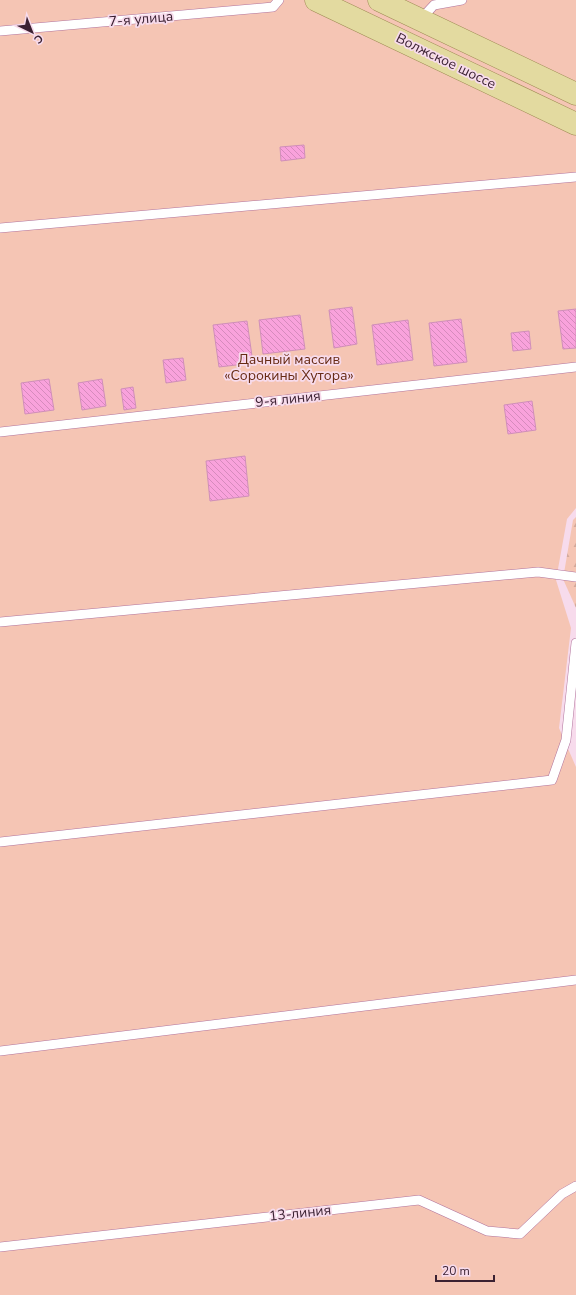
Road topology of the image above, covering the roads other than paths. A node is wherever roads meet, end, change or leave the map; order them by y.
1 (279, 0) edge
2 (316, 0) edge
3 (379, 0) edge
4 (462, 0) edge
5 (420, 20) junction
6 (0, 30) edge
7 (576, 94) edge
8 (576, 124) edge
9 (576, 177) edge
10 (0, 228) edge
11 (576, 367) edge
12 (0, 432) edge
13 (576, 577) edge
14 (0, 622) edge
15 (576, 643) edge
16 (0, 842) edge
17 (576, 980) edge
18 (0, 1052) edge
19 (576, 1186) edge
20 (0, 1247) edge

1 - 6 lane, 7-я улица
2 - 8 main road, Волжское шоссе
3 - 5 main road, Волжское шоссе
4 - 5 lane
5 - 7 main road, Волжское шоссе
9 - 10 lane
11 - 12 lane, 9-я линия
13 - 14 lane
15 - 16 lane
17 - 18 lane
19 - 20 lane, 13-линия

